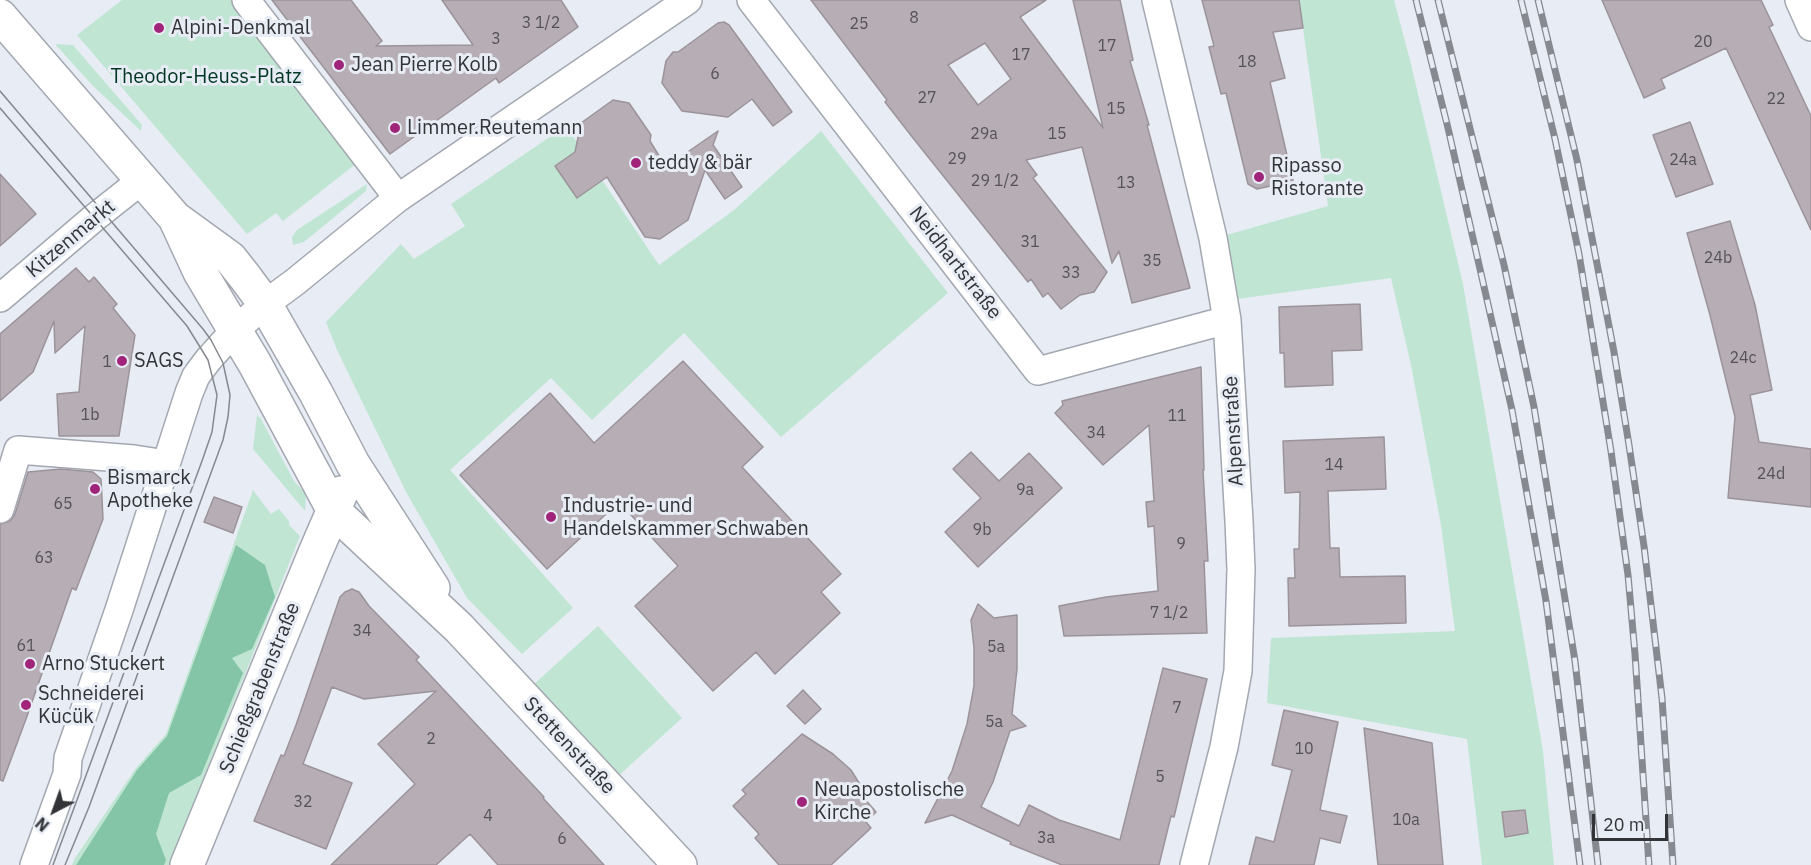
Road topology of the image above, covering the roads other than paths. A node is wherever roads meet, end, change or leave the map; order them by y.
1 (246, 0) edge
2 (688, 0) edge
3 (751, 0) edge
4 (1156, 0) edge
5 (1798, 0) edge
6 (0, 16) edge
7 (1811, 27) edge
8 (142, 180) junction
9 (398, 198) junction
10 (175, 218) junction
11 (0, 298) edge
12 (265, 304) junction
13 (1227, 320) junction
14 (235, 330) junction
15 (166, 464) junction
16 (353, 464) junction
17 (0, 509) edge
18 (334, 511) junction
19 (459, 628) junction
20 (34, 865) edge
21 (188, 865) edge
22 (680, 865) edge
23 (1194, 865) edge

1 - 9 street
2 - 9 street
3 - 13 street, Neidhartstraße
4 - 13 street, Alpenstraße
5 - 7 street
6 - 8 main road
8 - 10 main road
8 - 11 street, Kitzenmarkt
9 - 12 street
10 - 12 main road
10 - 14 main road
12 - 14 street
12 - 16 main road
13 - 23 street, Alpenstraße
14 - 15 street
14 - 18 main road
15 - 17 street
15 - 20 street
16 - 18 main road
16 - 19 main road, Stettenstraße
18 - 19 main road, Stettenstraße
18 - 21 main road, Schießgrabenstraße
19 - 22 main road, Stettenstraße

